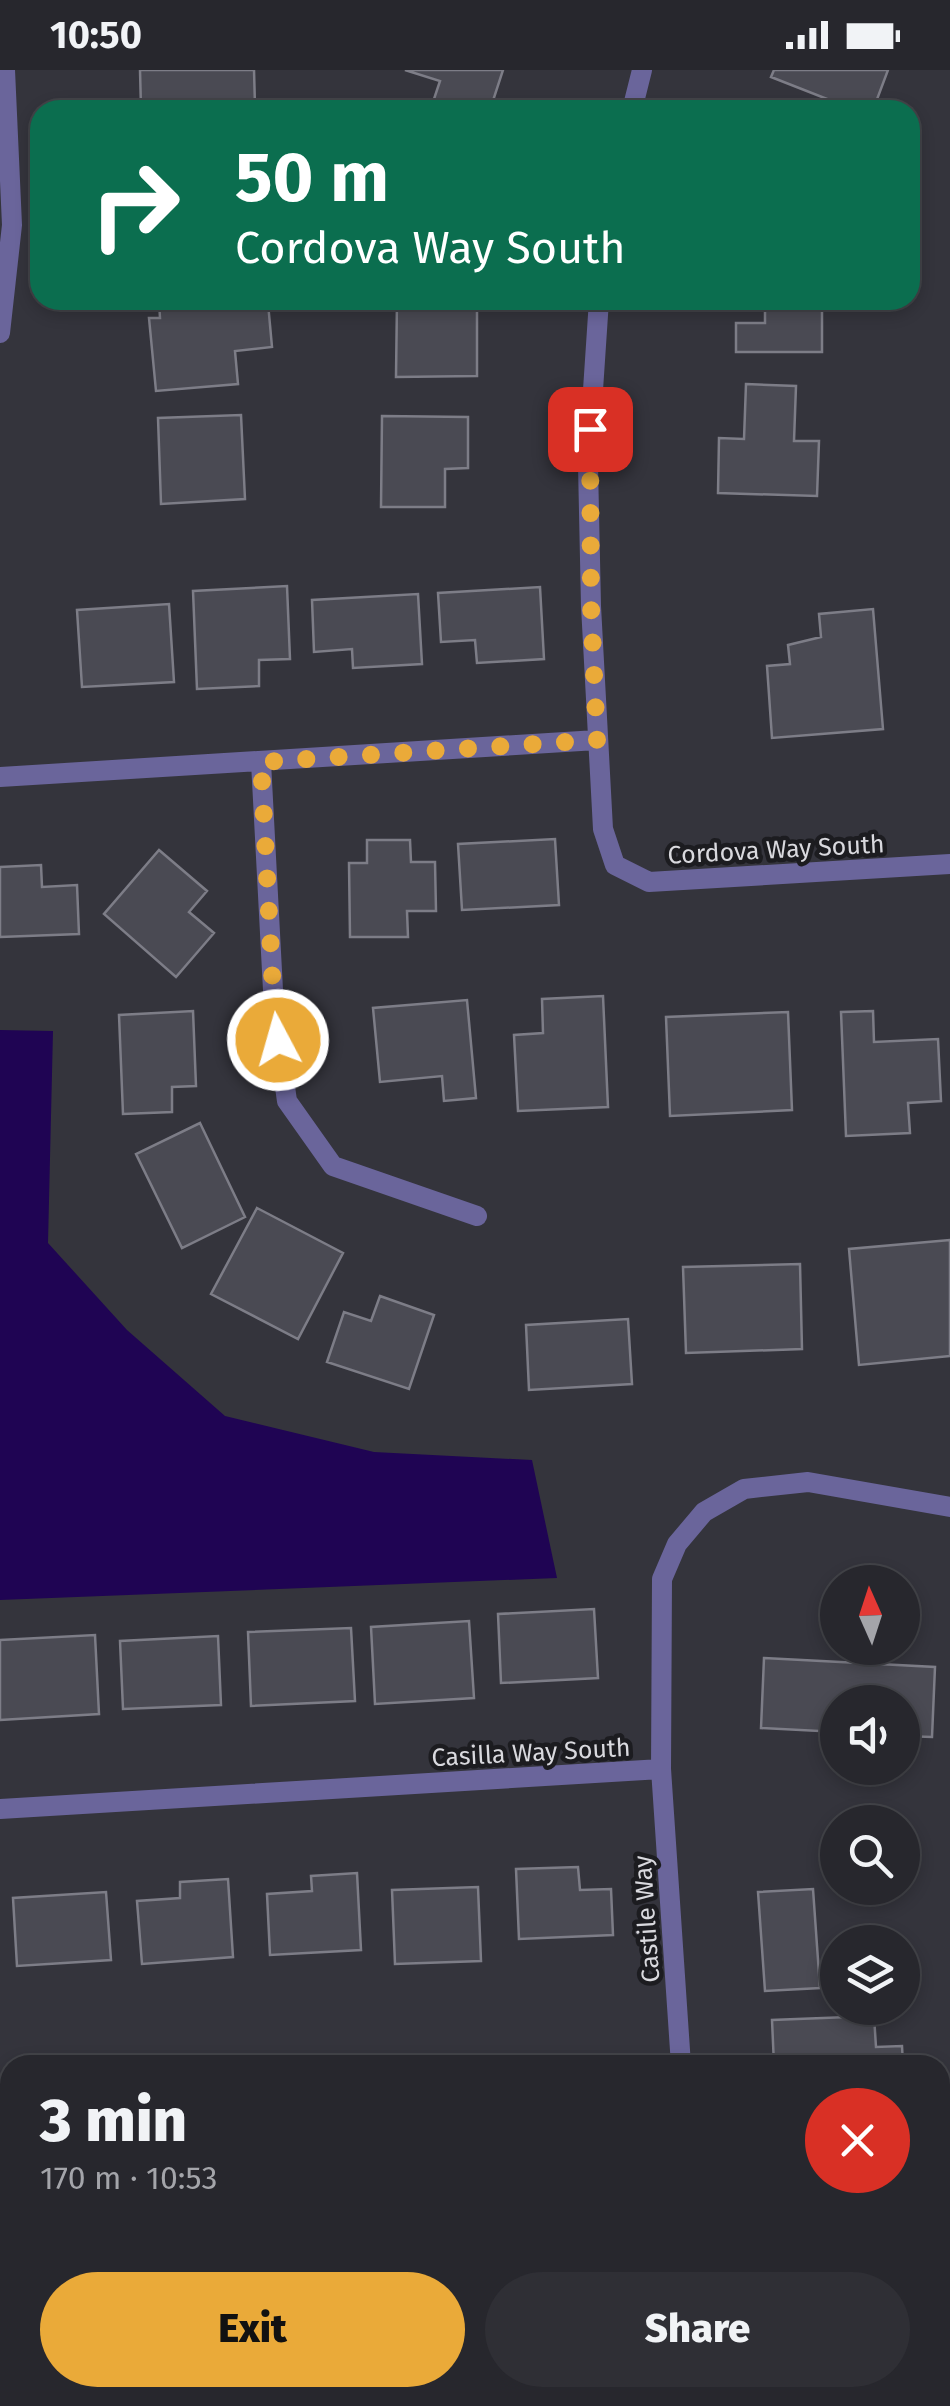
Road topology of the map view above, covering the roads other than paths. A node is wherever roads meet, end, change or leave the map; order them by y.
1 (5, 70) edge
2 (642, 70) edge
3 (634, 100) edge
4 (598, 310) edge
5 (0, 333) edge
6 (597, 740) junction
7 (261, 762) junction
8 (0, 777) edge
9 (950, 864) edge
10 (477, 1216) dead end
11 (950, 1507) edge
12 (661, 1769) junction
13 (0, 1809) edge
14 (680, 2055) edge

1 - 5 street
2 - 3 street
4 - 6 street, Cordova Way South
6 - 7 street
6 - 9 street, Cordova Way South
7 - 8 street
7 - 10 street
11 - 12 street, Casilla Way South
12 - 13 street, Casilla Way South
12 - 14 street, Castile Way

